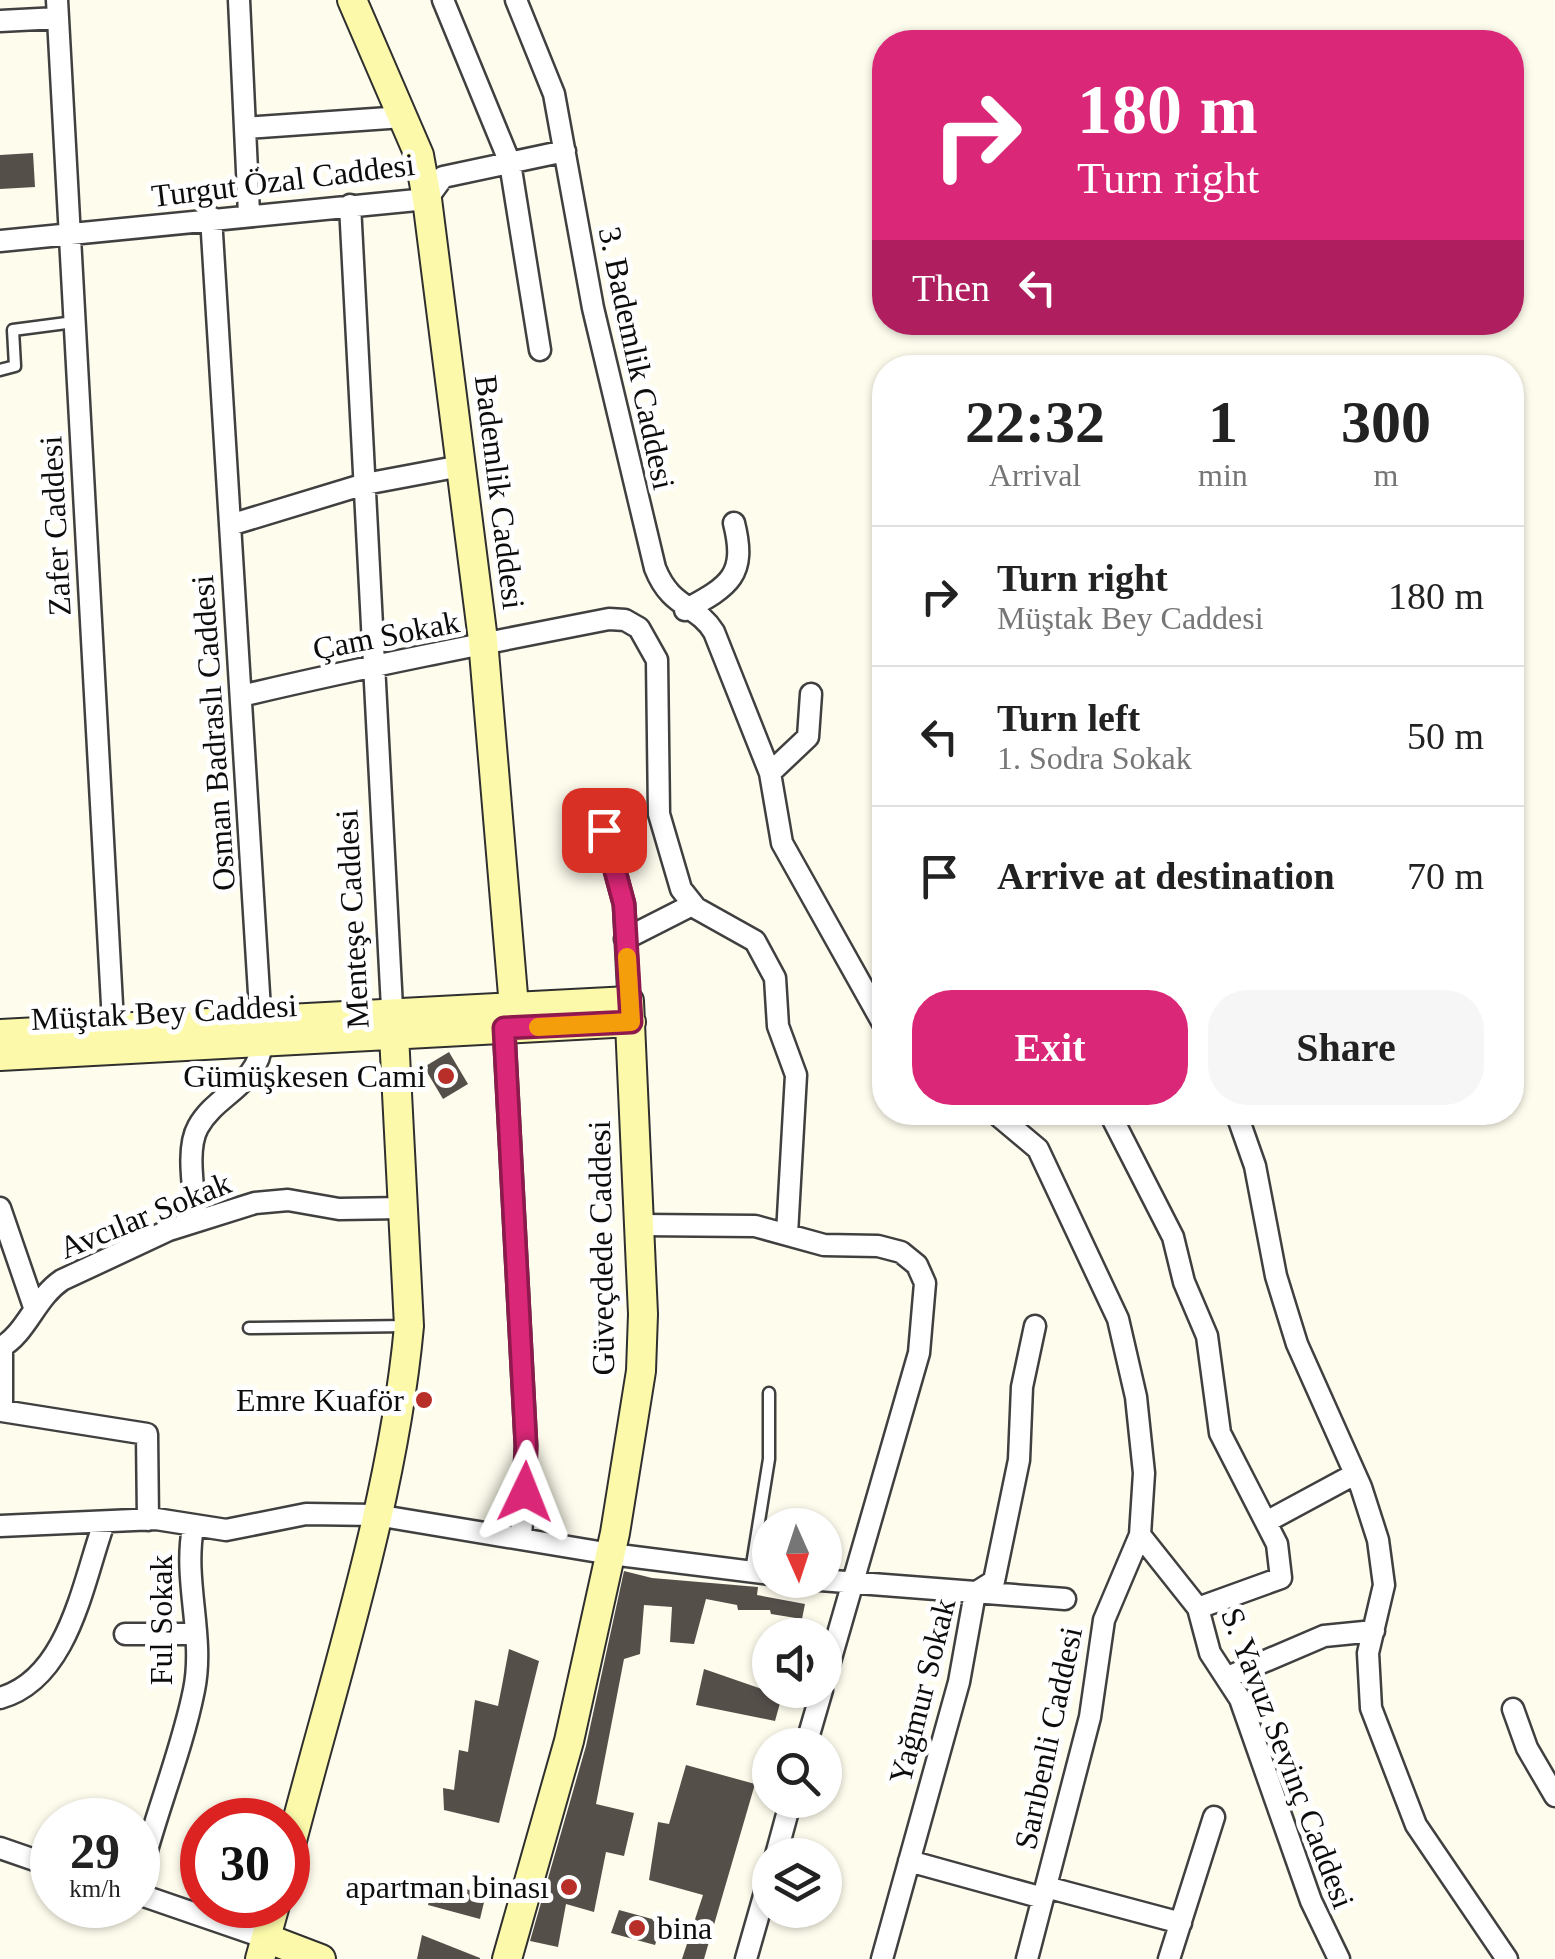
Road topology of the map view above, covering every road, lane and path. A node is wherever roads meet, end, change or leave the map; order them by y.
1 (239, 0) edge
2 (352, 0) edge
3 (443, 0) edge
4 (516, 0) edge
5 (57, 9) edge
6 (0, 21) edge
7 (403, 117) junction
8 (245, 128) junction
9 (565, 151) junction
10 (510, 162) junction
11 (428, 199) junction
12 (350, 205) junction
13 (249, 214) junction
14 (211, 217) junction
15 (73, 237) junction
16 (0, 241) edge
17 (74, 322) junction
18 (540, 350) dead end
19 (0, 370) edge
20 (461, 466) junction
21 (365, 484) junction
22 (734, 522) dead end
23 (230, 526) junction
24 (685, 610) junction
25 (484, 647) junction
26 (374, 664) junction
27 (811, 694) dead end
28 (241, 696) junction
29 (770, 773) junction
30 (604, 830) dead end
31 (692, 904) junction
32 (626, 939) junction
33 (872, 1008) edge
34 (630, 1011) junction
35 (509, 1018) junction
36 (393, 1024) junction
37 (262, 1031) junction
38 (0, 1034) edge
39 (114, 1039) junction
40 (0, 1056) edge
41 (1009, 1125) edge
42 (1116, 1125) edge
43 (1241, 1125) edge
44 (0, 1208) edge
45 (403, 1208) junction
46 (196, 1220) junction
47 (640, 1224) junction
48 (787, 1234) junction
49 (34, 1307) junction
50 (408, 1326) junction
51 (1035, 1326) dead end
52 (249, 1328) dead end
53 (1, 1348) edge
54 (769, 1393) dead end
55 (1355, 1474) junction
56 (765, 1508) edge
57 (376, 1514) junction
58 (148, 1520) junction
59 (1266, 1522) junction
60 (104, 1523) junction
61 (0, 1526) edge
62 (193, 1528) junction
63 (1140, 1535) junction
64 (520, 1539) junction
65 (611, 1554) junction
66 (752, 1571) edge
67 (842, 1583) edge
68 (852, 1584) junction
69 (975, 1593) junction
70 (1066, 1599) dead end
71 (1198, 1608) junction
72 (842, 1619) edge
73 (1374, 1630) junction
74 (125, 1634) dead end
75 (196, 1634) junction
76 (1228, 1677) junction
77 (0, 1698) edge
78 (1513, 1708) dead end
79 (1555, 1796) edge
80 (303, 1798) edge
81 (160, 1808) edge
82 (1214, 1817) dead end
83 (0, 1848) edge
84 (30, 1858) edge
85 (909, 1861) junction
86 (1045, 1892) junction
87 (160, 1904) edge
88 (1181, 1923) junction
89 (755, 1928) edge
90 (263, 1949) edge
91 (321, 1959) edge
92 (507, 1959) edge
93 (746, 1959) edge
94 (882, 1959) edge
95 (1028, 1959) edge
96 (1170, 1959) edge
97 (1339, 1959) edge
98 (1507, 1959) edge

1 - 8 street
2 - 7 street, Bademlik Caddesi
3 - 10 street
4 - 9 street, 3. Bademlik Caddesi
5 - 6 street
5 - 15 street, Zafer Caddesi
7 - 8 street
7 - 11 street, Bademlik Caddesi
8 - 13 street
9 - 10 street, Turgut Özal Caddesi
9 - 24 street, 3. Bademlik Caddesi
10 - 11 street, Turgut Özal Caddesi
10 - 18 street
11 - 12 street, Turgut Özal Caddesi
11 - 20 street, Bademlik Caddesi
12 - 13 street, Turgut Özal Caddesi
12 - 21 street, Menteşe Caddesi
13 - 14 street, Turgut Özal Caddesi
14 - 15 street, Turgut Özal Caddesi
14 - 23 street, Osman Badraslı Caddesi
15 - 16 street, Turgut Özal Caddesi
15 - 17 street, Zafer Caddesi
17 - 19 lane
17 - 39 street, Zafer Caddesi
20 - 21 street
20 - 25 street, Bademlik Caddesi
21 - 23 street
21 - 26 street, Menteşe Caddesi
22 - 24 street
23 - 28 street, Osman Badraslı Caddesi
24 - 29 street, 3. Bademlik Caddesi
25 - 26 street, Çam Sokak
25 - 31 street, Çam Sokak
25 - 35 street, Bademlik Caddesi
26 - 28 street, Çam Sokak
26 - 36 street, Menteşe Caddesi
27 - 29 street
28 - 37 street, Osman Badraslı Caddesi
29 - 33 street, 3. Bademlik Caddesi
30 - 32 street
31 - 32 street
31 - 48 street
32 - 34 street
34 - 35 street, Müştak Bey Caddesi
34 - 47 street, Güveçdede Caddesi
35 - 36 street, Müştak Bey Caddesi
35 - 64 street
36 - 37 street, Müştak Bey Caddesi
36 - 45 street, Menteşe Caddesi
37 - 39 street, Müştak Bey Caddesi
37 - 46 street
38 - 39 street, Müştak Bey Caddesi
39 - 40 street, Müştak Bey Caddesi
41 - 63 street, Sarıbenli Caddesi
42 - 59 street
43 - 55 street
44 - 49 street
45 - 46 street, Avcılar Sokak
45 - 50 street, Menteşe Caddesi
46 - 49 street, Avcılar Sokak
47 - 48 street
47 - 65 street, Güveçdede Caddesi
48 - 68 street
49 - 53 street, Avcılar Sokak
50 - 52 lane
50 - 57 street, Menteşe Caddesi
51 - 69 street, Yağmur Sokak
53 - 58 street
54 - 56 lane
55 - 59 street
55 - 73 street
57 - 62 street
57 - 64 street
57 - 80 street, Menteşe Caddesi
58 - 60 street
58 - 62 street
59 - 71 street
60 - 61 street
60 - 77 street
62 - 75 street, Ful Sokak
63 - 71 street, S. Yavuz Sevinç Caddesi
63 - 86 street, Sarıbenli Caddesi
64 - 65 street
65 - 66 street
65 - 92 street, Güveçdede Caddesi
67 - 68 street
68 - 69 street
68 - 72 street
69 - 70 street
69 - 85 street, Yağmur Sokak
71 - 76 street, S. Yavuz Sevinç Caddesi
73 - 76 street
73 - 98 street
74 - 75 street
75 - 81 street, Ful Sokak
76 - 97 street, S. Yavuz Sevinç Caddesi
78 - 79 street
82 - 88 street
83 - 84 street
85 - 86 street
85 - 94 street, Yağmur Sokak
86 - 88 street
86 - 95 street, Sarıbenli Caddesi
87 - 90 street
88 - 96 street
89 - 93 street
90 - 91 street

